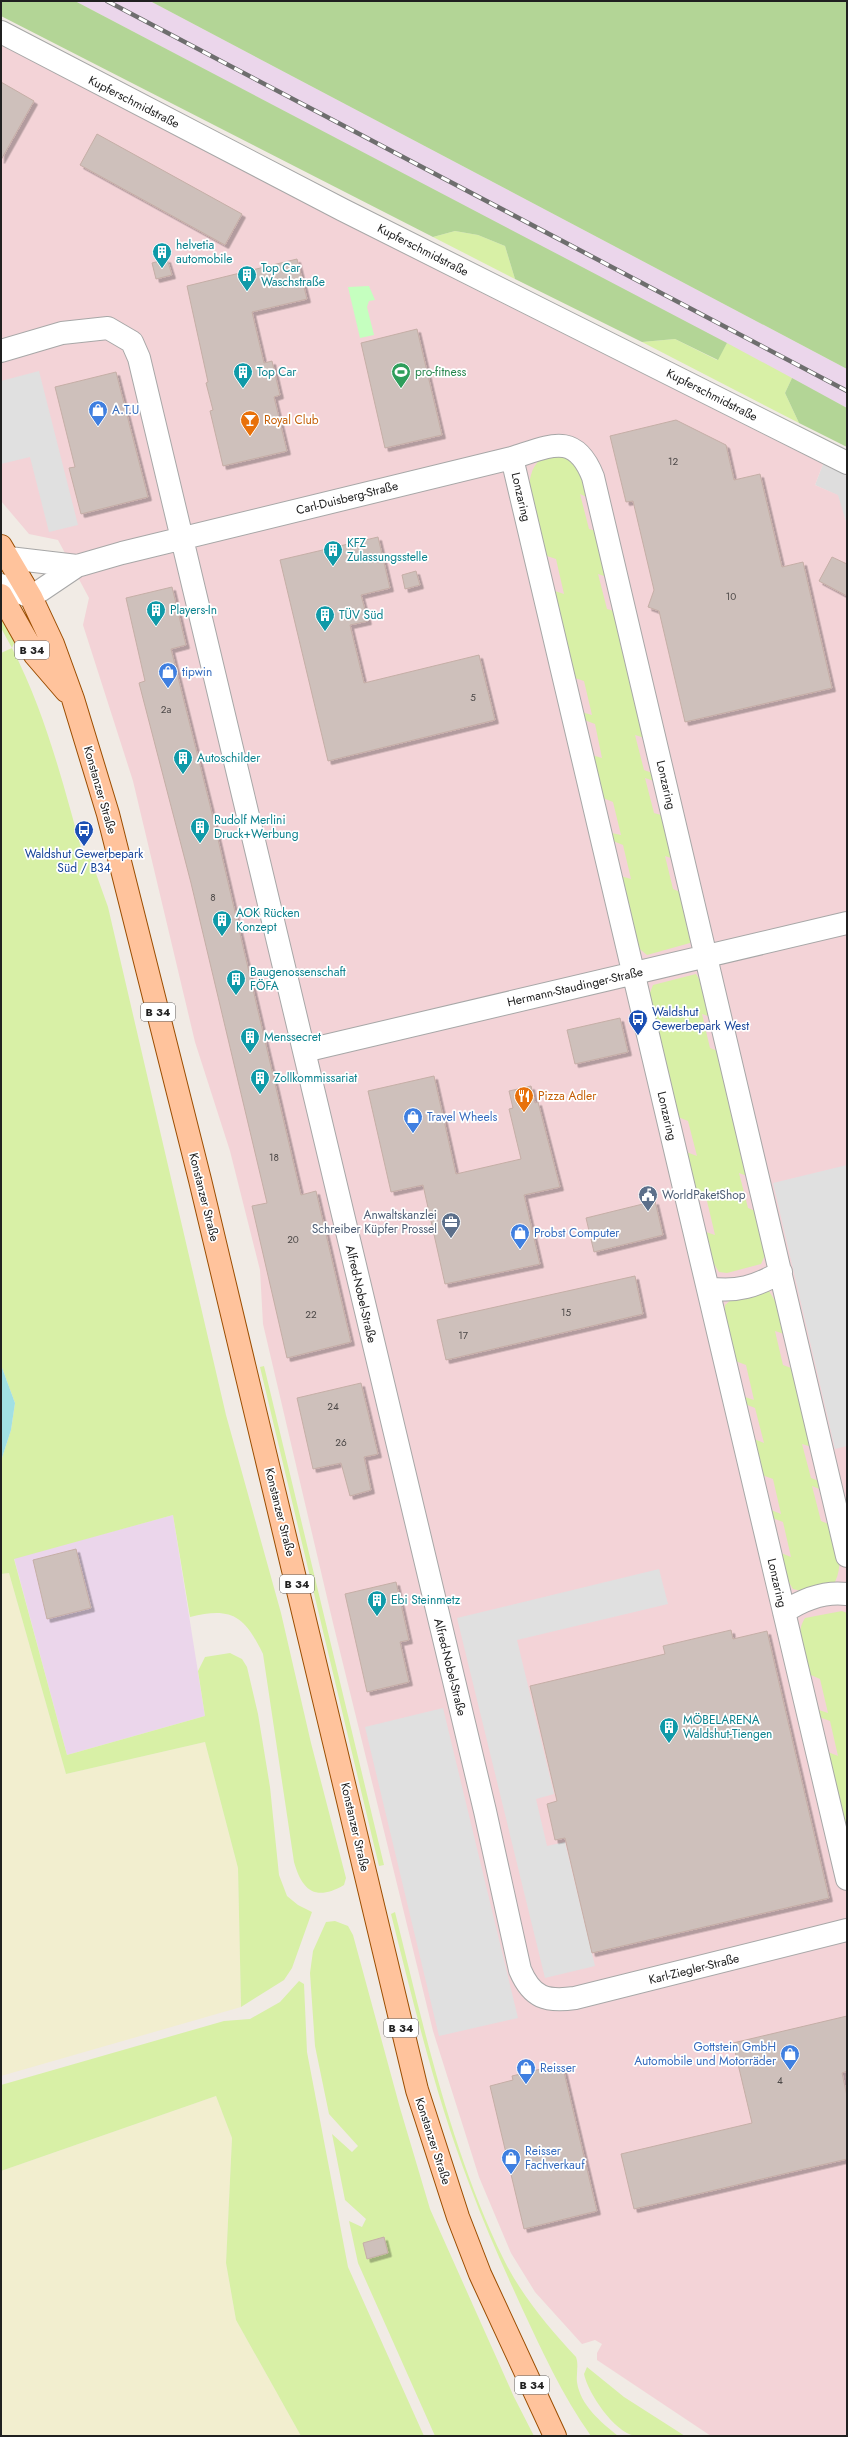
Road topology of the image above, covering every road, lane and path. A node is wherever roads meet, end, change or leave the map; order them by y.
1 (1, 32) edge
2 (1, 351) edge
3 (512, 458) junction
4 (847, 463) edge
5 (182, 538) junction
6 (5, 552) edge
7 (77, 566) junction
8 (1, 585) edge
9 (1, 594) edge
10 (31, 597) junction
11 (73, 699) junction
12 (847, 924) edge
13 (707, 957) junction
14 (633, 973) junction
15 (304, 1051) junction
16 (781, 1272) junction
17 (708, 1288) junction
18 (847, 1556) edge
19 (847, 1594) edge
20 (784, 1612) junction
21 (847, 1879) edge
22 (847, 1930) edge
23 (540, 1996) joint
24 (556, 2433) edge

1 - 4 street, Kupferschmidstraße
2 - 5 street
3 - 5 street, Carl-Duisberg-Straße
3 - 13 street, Lonzaring
3 - 14 street, Lonzaring
5 - 7 street, Carl-Duisberg-Straße
5 - 15 street, Alfred-Nobel-Straße
6 - 7 street, Carl-Duisberg-Straße
6 - 10 main road, Konstanzer Straße / B 34
7 - 10 street, Carl-Duisberg-Straße
8 - 10 street
9 - 11 main road, Konstanzer Straße / B 34
10 - 11 main road, Konstanzer Straße / B 34
11 - 24 main road, Konstanzer Straße / B 34
12 - 13 street, Hermann-Staudinger-Straße
13 - 14 street, Hermann-Staudinger-Straße
13 - 16 street, Lonzaring
14 - 15 street, Hermann-Staudinger-Straße
14 - 17 street, Lonzaring
15 - 23 street, Alfred-Nobel-Straße
16 - 17 street
16 - 18 street, Lonzaring
17 - 20 street, Lonzaring
19 - 20 street
20 - 21 street, Lonzaring
22 - 23 street, Karl-Ziegler-Straße

